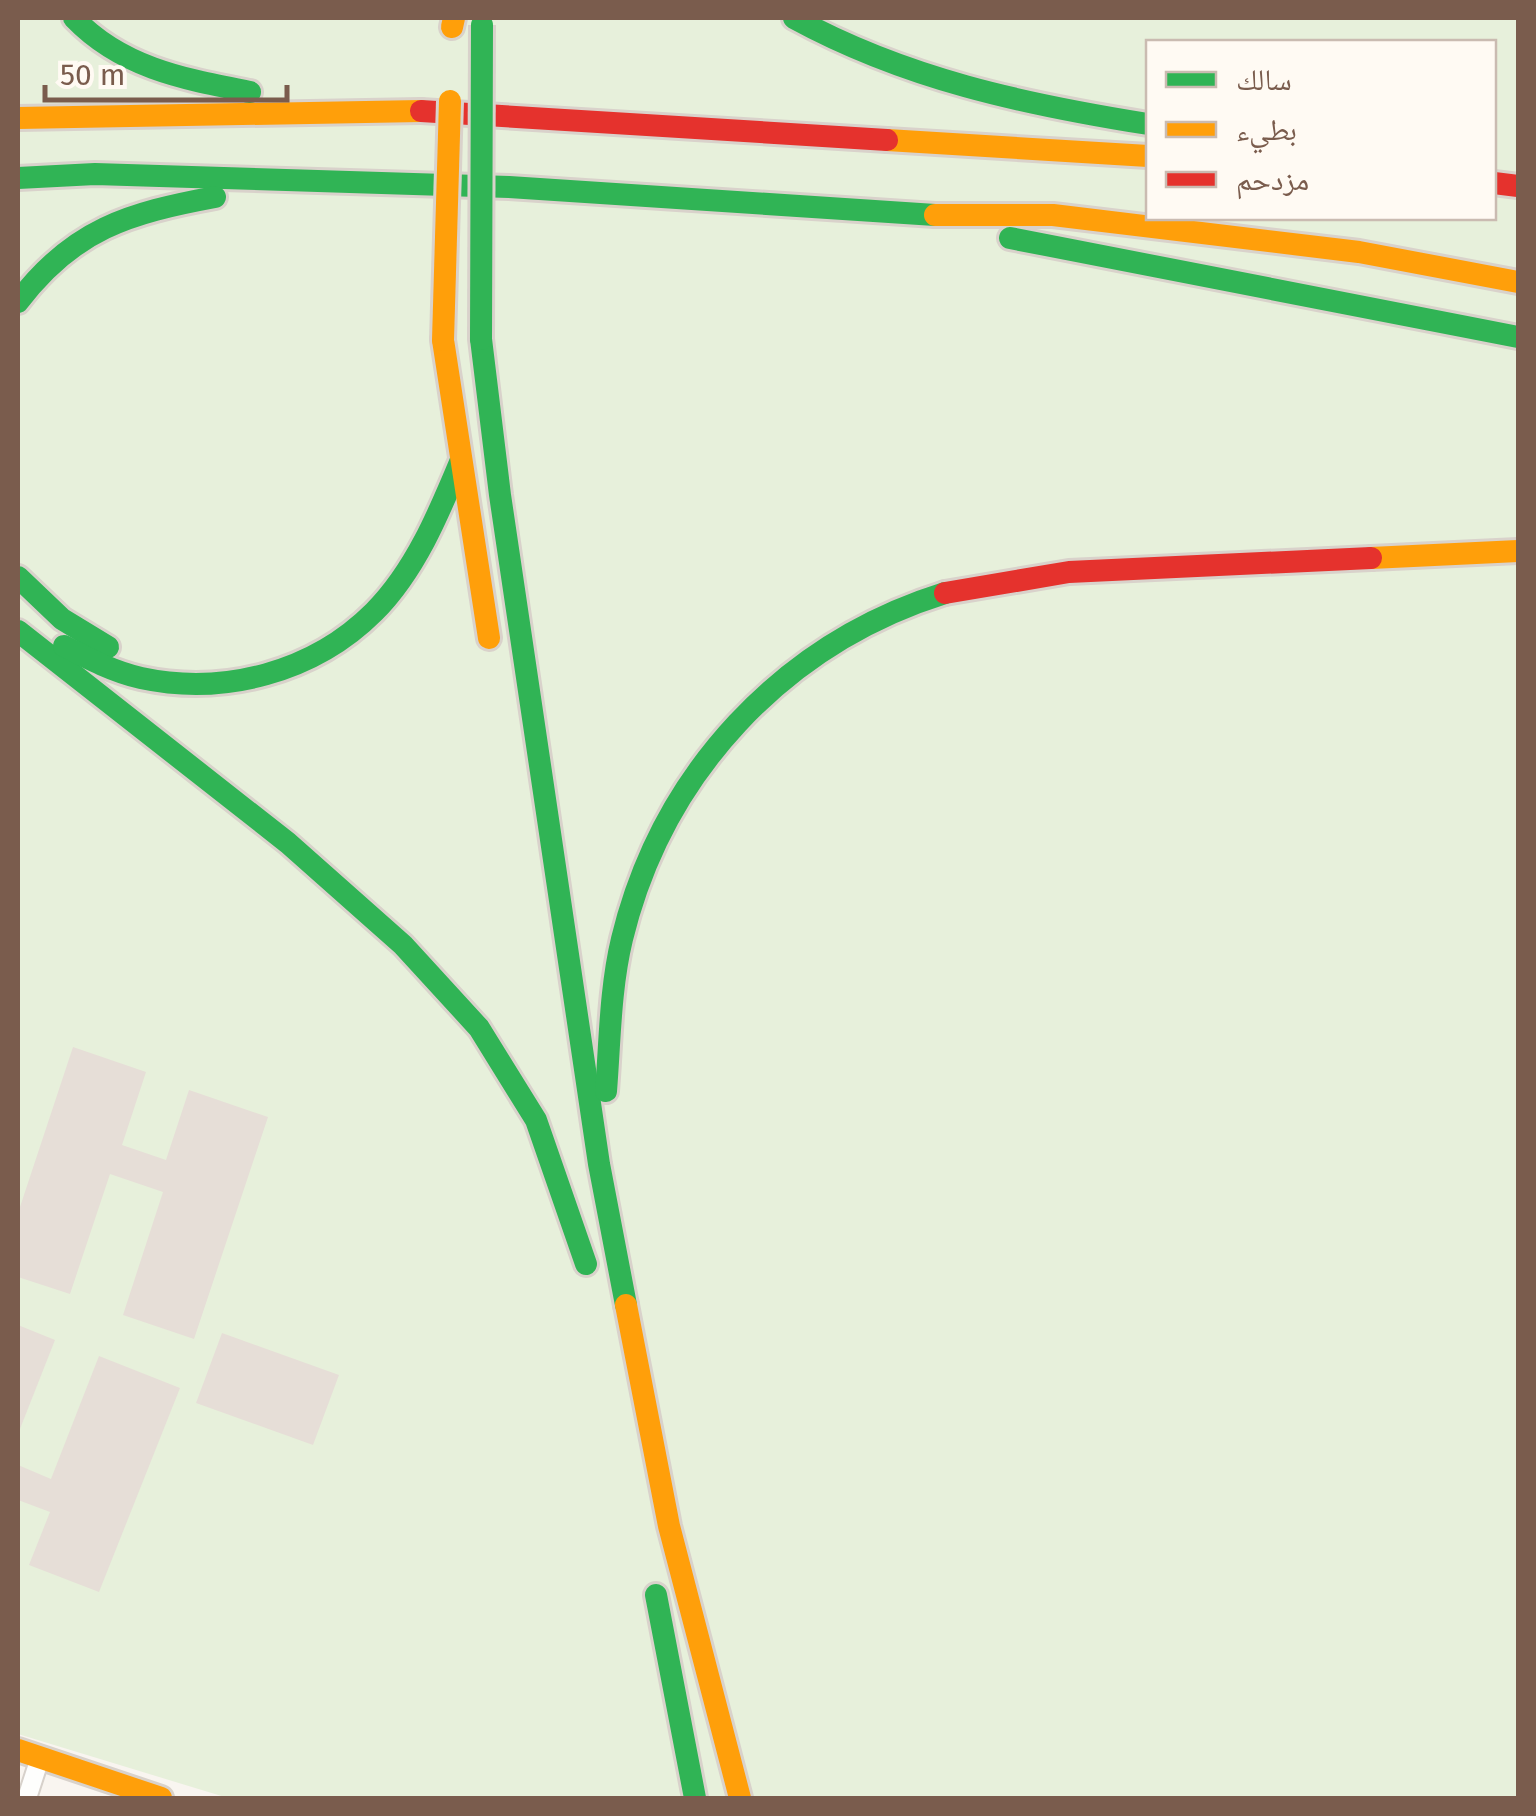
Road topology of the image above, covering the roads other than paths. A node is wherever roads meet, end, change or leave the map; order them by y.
1 (74, 18) edge
2 (794, 18) edge
3 (482, 21) edge
4 (450, 86) dead end
5 (342, 110) junction
6 (18, 118) edge
7 (1146, 124) edge
8 (1146, 156) edge
9 (18, 178) edge
10 (333, 184) junction
11 (914, 216) junction
12 (1518, 282) edge
13 (18, 302) edge
14 (1518, 336) edge
15 (481, 339) junction
16 (443, 340) junction
17 (434, 424) dead end
18 (460, 462) junction
19 (402, 534) dead end
20 (1518, 551) edge
21 (18, 577) edge
22 (18, 610) edge
23 (18, 632) edge
24 (492, 656) dead end
25 (572, 1159) dead end
26 (599, 1164) junction
27 (651, 1572) dead end
28 (687, 1746) junction
29 (28, 1754) edge
30 (27, 1798) edge
31 (161, 1798) edge
32 (676, 1798) edge
33 (694, 1798) edge
34 (740, 1798) edge

1 - 5 main road
2 - 7 main road
3 - 15 main road, bridge
4 - 16 main road, bridge
5 - 6 main road
5 - 8 main road
9 - 10 main road
10 - 11 main road
10 - 13 main road
11 - 12 main road
11 - 14 main road
15 - 18 main road
15 - 26 main road
16 - 17 main road
16 - 18 main road
18 - 22 main road
18 - 24 main road
19 - 21 main road
20 - 26 main road
23 - 25 main road
26 - 34 main road
27 - 28 main road
28 - 32 main road
28 - 33 main road
29 - 30 lane
29 - 31 main road

